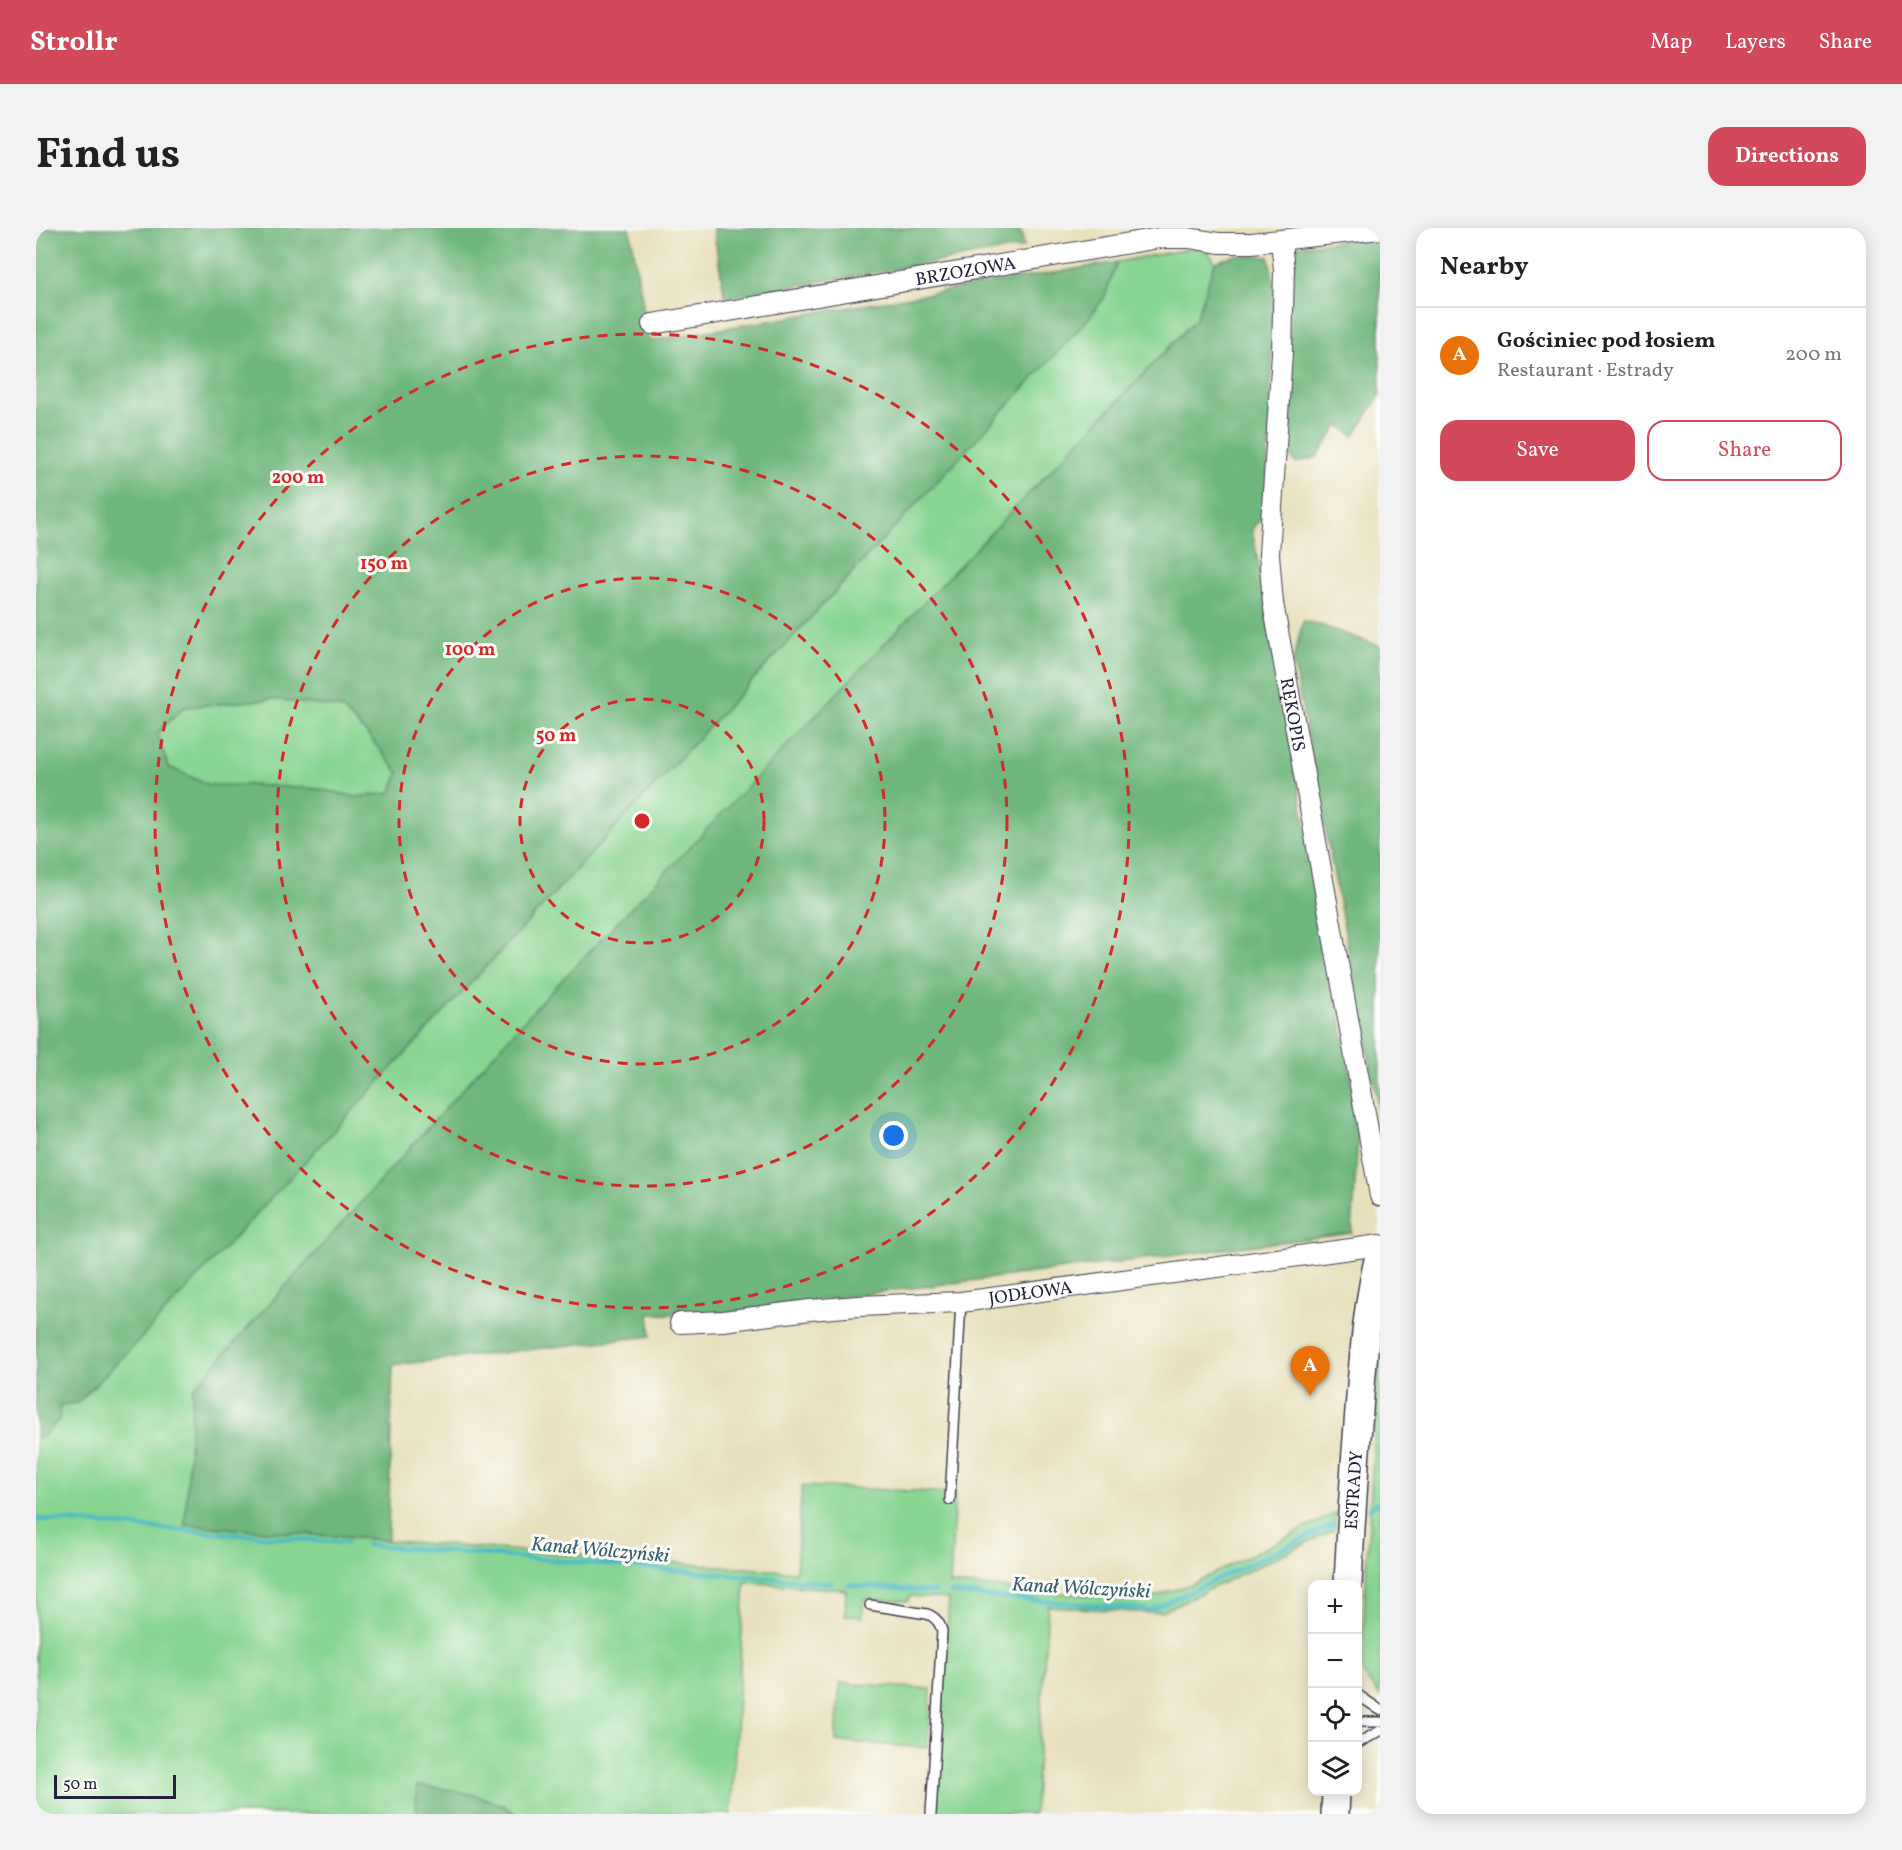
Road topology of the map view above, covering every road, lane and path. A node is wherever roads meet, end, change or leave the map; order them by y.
1 (1380, 229) edge
2 (1279, 235) edge
3 (652, 324) dead end
4 (1380, 1197) edge
5 (1380, 1245) edge
6 (1380, 1252) edge
7 (961, 1302) junction
8 (680, 1323) dead end
9 (950, 1500) dead end
10 (1348, 1580) edge
11 (870, 1605) dead end
12 (1362, 1698) edge
13 (1380, 1710) edge
14 (1362, 1722) edge
15 (1380, 1722) edge
16 (1380, 1731) edge
17 (1360, 1742) edge
18 (1336, 1796) edge
19 (931, 1814) edge
20 (1335, 1814) edge

1 - 2 street, BRZOZOWA
2 - 3 street, BRZOZOWA
2 - 4 street, RĘKOPIS
5 - 7 street, JODŁOWA
6 - 10 main road, ESTRADY
7 - 8 street, JODŁOWA
7 - 9 lane
11 - 19 lane
12 - 13 lane
14 - 15 lane
16 - 17 lane
18 - 20 main road

